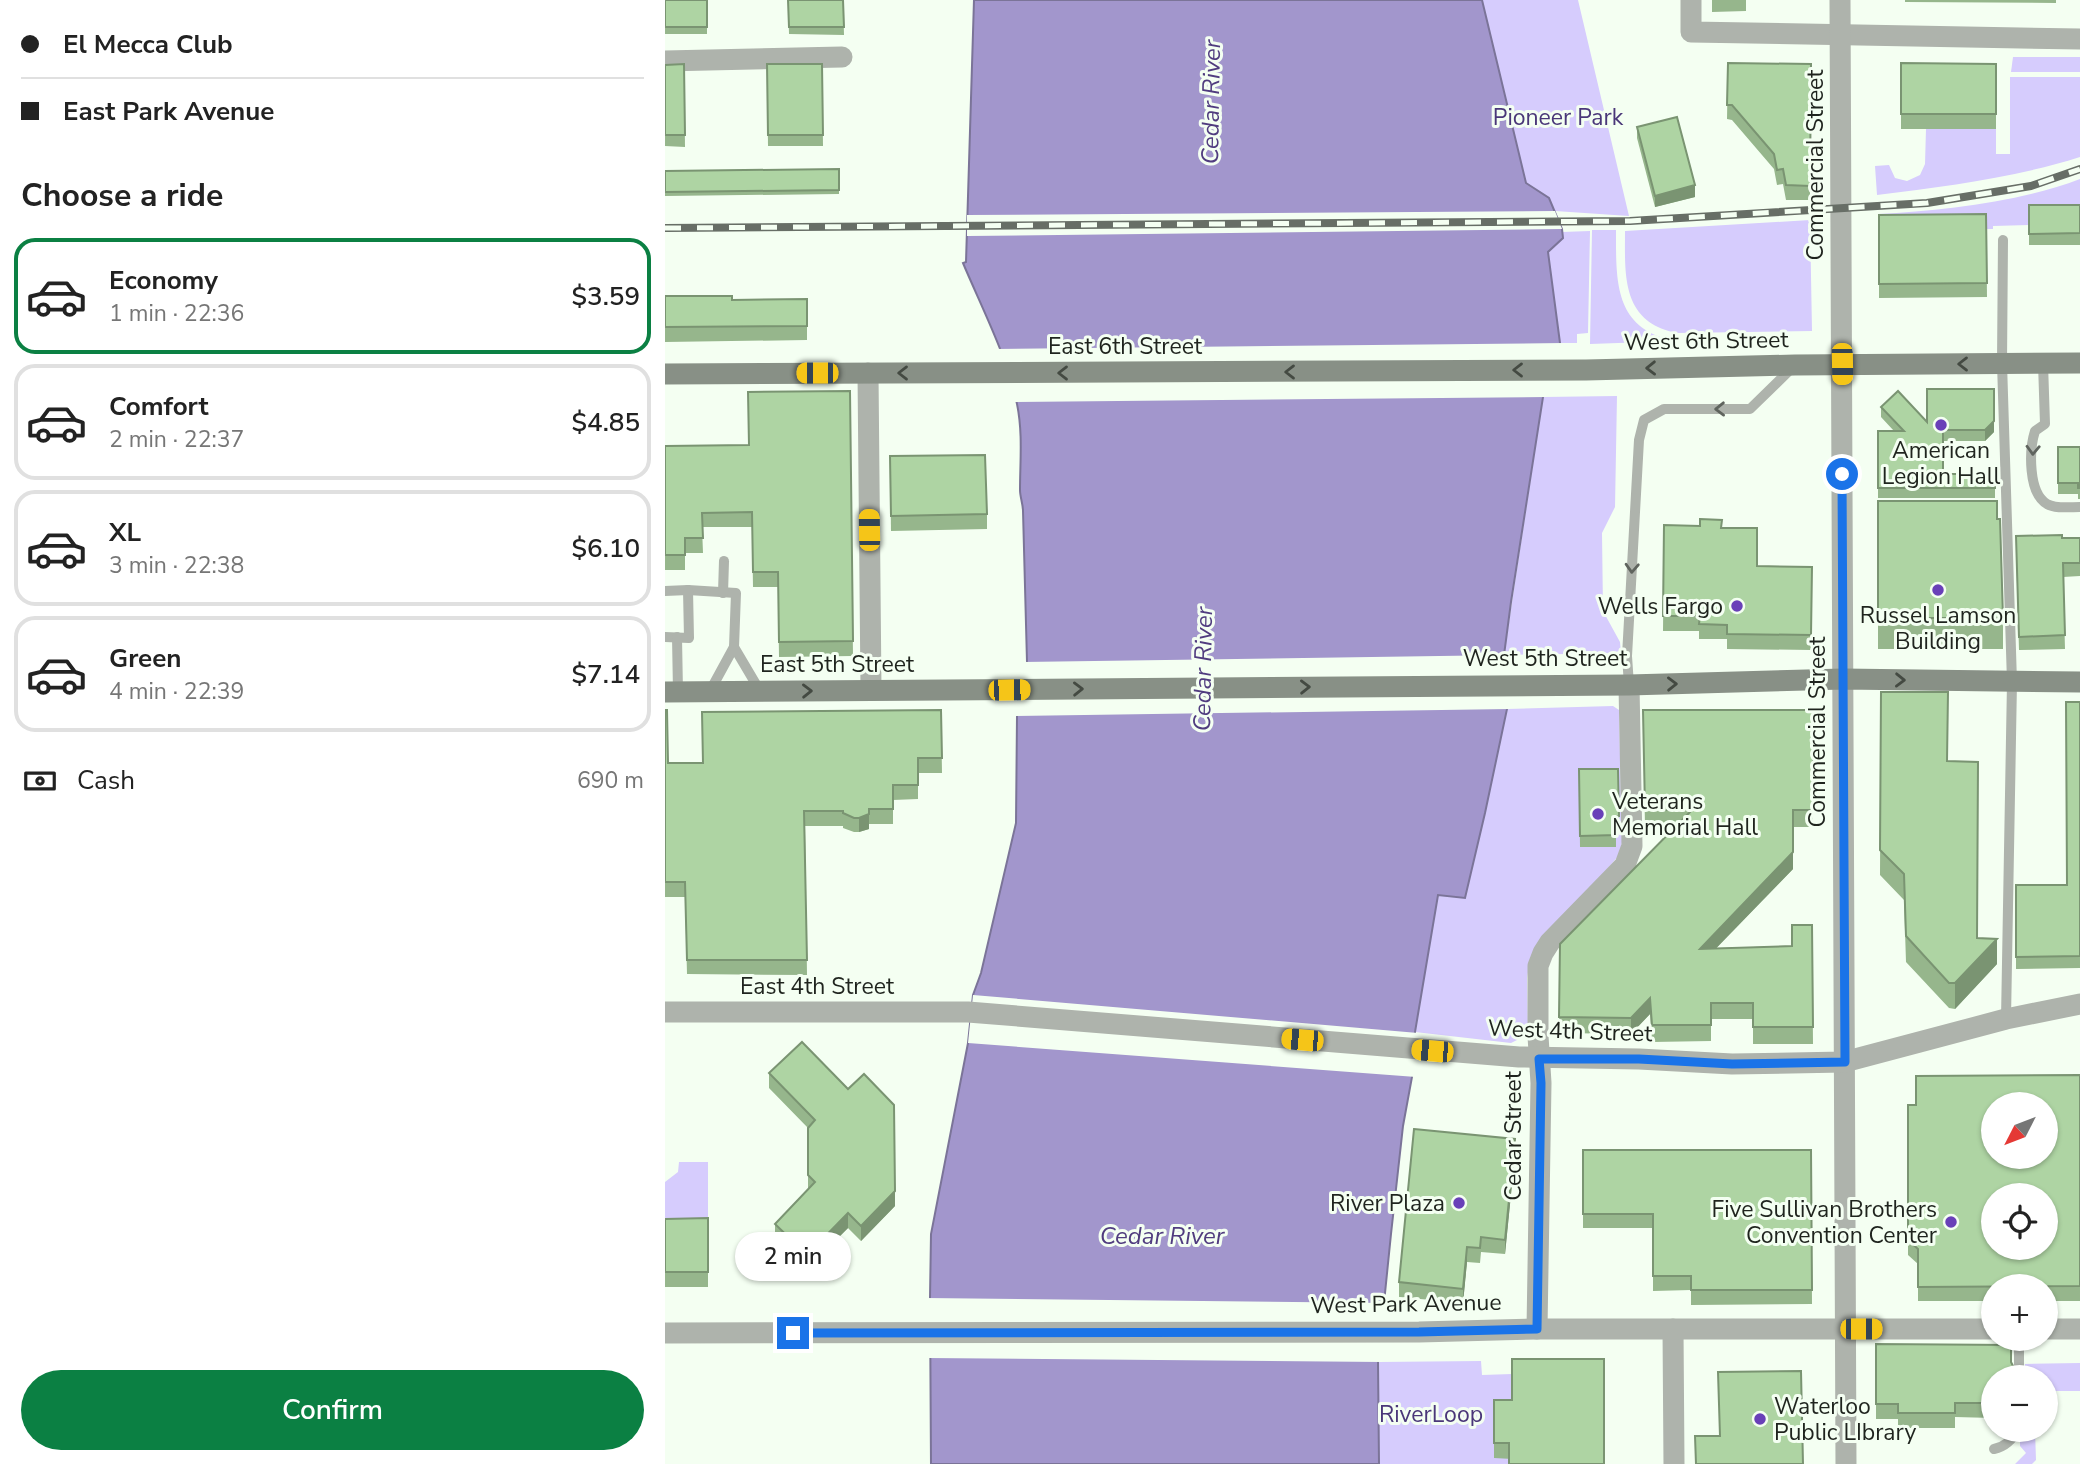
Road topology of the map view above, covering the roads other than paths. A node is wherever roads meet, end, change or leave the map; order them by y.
1 (1691, 0) edge
2 (1840, 0) edge
3 (1840, 35) junction
4 (2080, 39) edge
5 (842, 57) dead end
6 (665, 61) edge
7 (2003, 240) dead end
8 (2002, 363) junction
9 (2042, 363) junction
10 (2080, 363) edge
11 (1842, 364) junction
12 (1795, 365) junction
13 (1586, 370) joint
14 (868, 373) junction
15 (665, 374) edge
16 (2080, 507) edge
17 (724, 561) dead end
18 (688, 590) junction
19 (665, 591) edge
20 (723, 593) junction
21 (671, 637) edge
22 (734, 647) junction
23 (1843, 679) junction
24 (2012, 682) junction
25 (2080, 682) edge
26 (1629, 685) junction
27 (871, 690) junction
28 (1009, 690) joint
29 (710, 691) junction
30 (760, 691) junction
31 (671, 692) edge
32 (2080, 1004) edge
33 (665, 1012) edge
34 (968, 1012) joint
35 (2006, 1019) junction
36 (1539, 1059) junction
37 (1845, 1062) junction
38 (1537, 1329) junction
39 (1673, 1329) junction
40 (1846, 1329) junction
41 (1981, 1329) edge
42 (2058, 1329) edge
43 (2080, 1329) edge
44 (665, 1333) edge
45 (2008, 1442) edge
46 (1994, 1449) dead end
47 (1674, 1464) edge
48 (1846, 1464) edge

1 - 3 street
2 - 3 street, Commercial Street
3 - 4 street
3 - 11 street, Commercial Street
5 - 6 street
7 - 8 lane
8 - 9 main road, West 6th Street
8 -> 11 main road, West 6th Street
8 - 24 lane
9 - 10 main road, West 6th Street
9 -> 16 lane
11 - 12 main road, West 6th Street
11 - 23 street, Commercial Street
12 -> 13 main road, West 6th Street
12 -> 26 lane
13 -> 14 main road, East 6th Street
14 - 15 main road, East 6th Street
14 - 27 street
17 - 20 lane
18 - 19 lane
18 - 20 lane
18 - 21 lane
20 - 22 lane
21 - 31 lane
22 - 29 lane
22 - 30 lane
23 -> 24 main road, West 5th Street
26 -> 23 main road, West 5th Street
23 - 37 street, Commercial Street
24 - 25 main road, West 5th Street
24 - 35 lane
28 -> 26 main road, West 5th Street
26 - 36 street, Cedar Street
27 - 28 main road, East 5th Street
30 -> 27 main road, East 5th Street
29 - 30 main road, East 5th Street
29 - 31 main road, East 5th Street
32 - 35 street, West 4th Street
33 - 34 street, East 4th Street
34 - 36 street, West 4th Street
35 - 37 street, West 4th Street
36 - 37 street, West 4th Street
36 - 38 street, Cedar Street
37 - 40 street, Commercial Street
38 - 39 street, West Park Avenue
38 - 44 street, West Park Avenue
39 - 40 street, West Park Avenue
39 - 47 street
40 - 41 street, West Park Avenue
40 - 48 street, Commercial Street
42 - 43 street
45 - 46 lane

